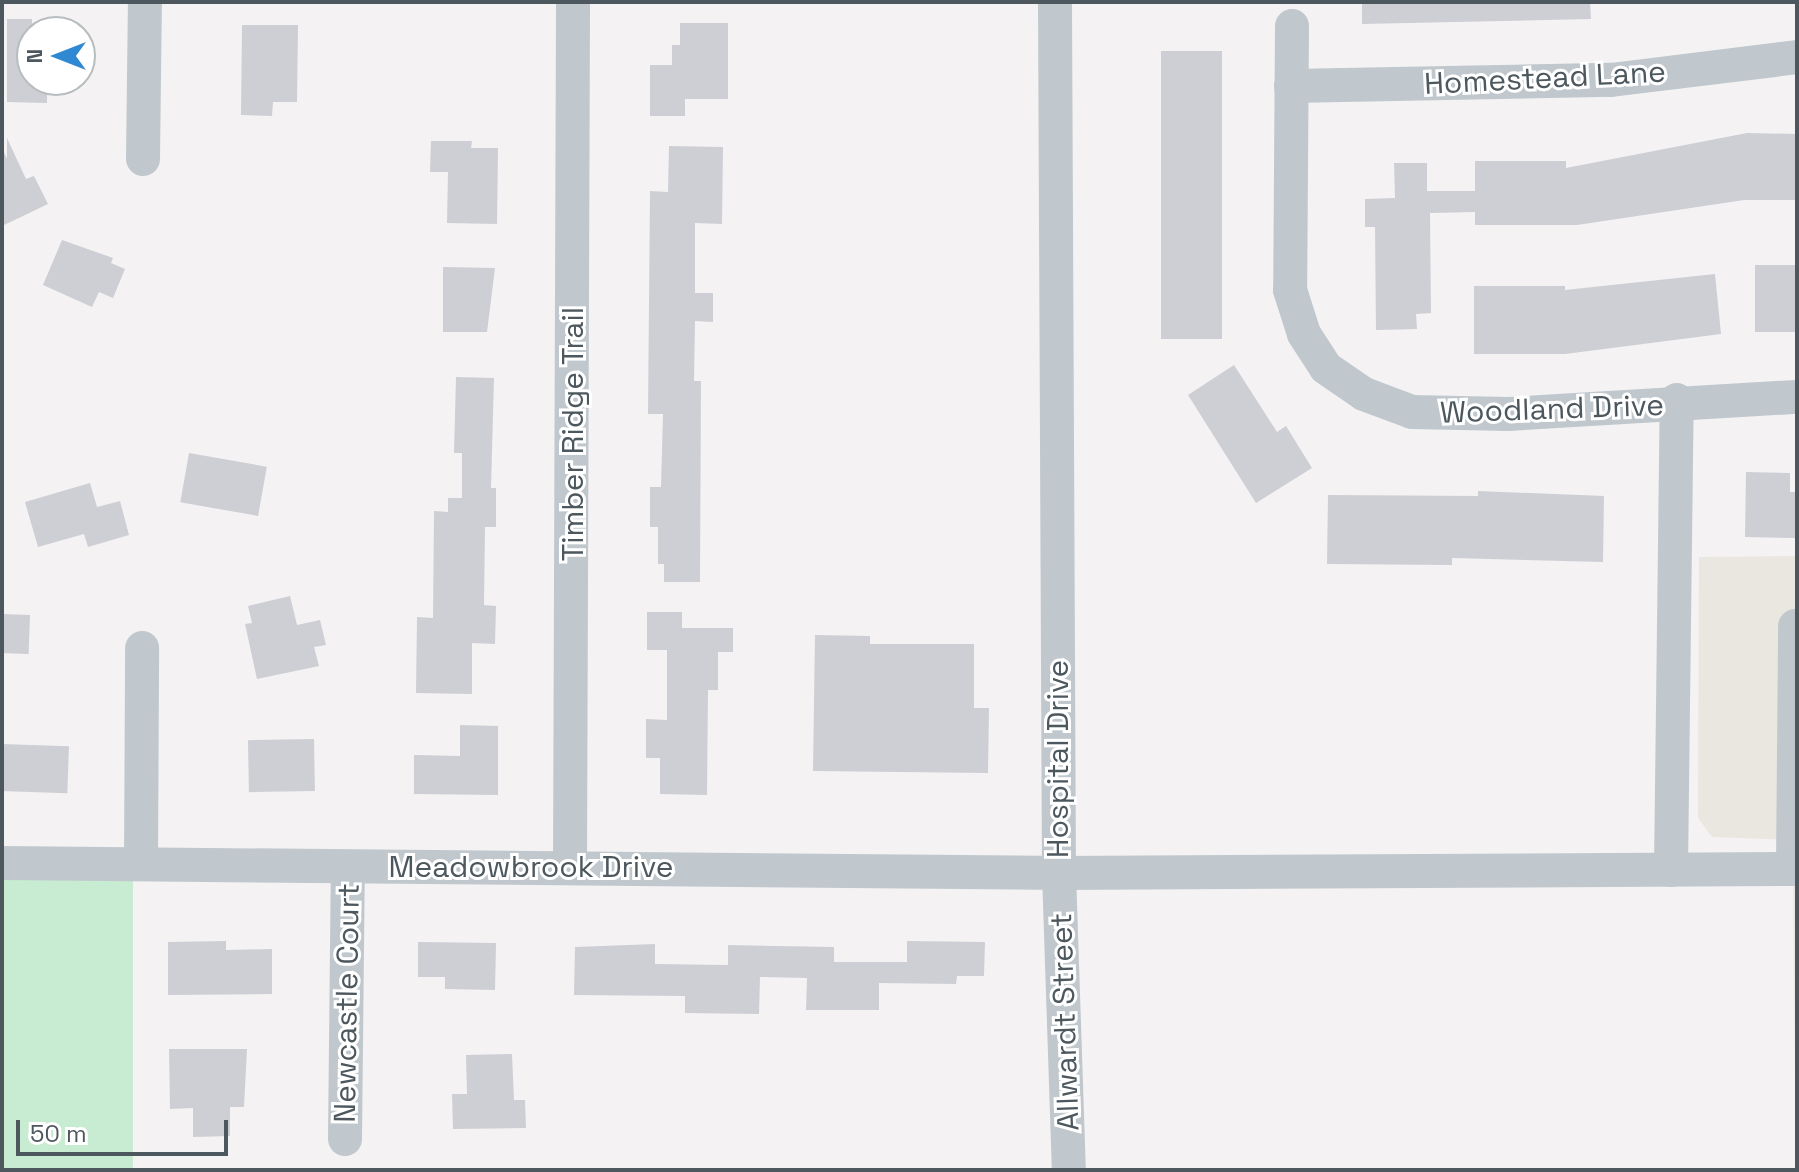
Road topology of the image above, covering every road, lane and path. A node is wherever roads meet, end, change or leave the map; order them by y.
1 (145, 2) edge
2 (573, 2) edge
3 (1055, 2) edge
4 (1292, 26) dead end
5 (1797, 57) edge
6 (1291, 86) junction
7 (143, 159) dead end
8 (1797, 397) edge
9 (1677, 400) junction
10 (1795, 626) edge
11 (142, 648) dead end
12 (2, 863) edge
13 (141, 863) junction
14 (348, 867) junction
15 (570, 867) junction
16 (1795, 869) edge
17 (1671, 870) junction
18 (1059, 873) junction
19 (345, 1139) dead end
20 (1069, 1170) edge

1 - 7 street
2 - 15 street, Timber Ridge Trail
3 - 18 street, Hospital Drive
4 - 6 street, Woodland Drive
5 - 6 street, Homestead Lane
6 - 9 street, Woodland Drive
8 - 9 street
9 - 17 street, Woodland Drive
10 - 16 street
11 - 13 street
12 - 13 street, Meadowbrook Drive
13 - 14 street, Meadowbrook Drive
14 - 15 street, Meadowbrook Drive
14 - 19 street, Newcastle Court
15 - 18 street, Meadowbrook Drive
16 - 17 street, Hospital Drive
17 - 18 street, Hospital Drive
18 - 20 street, Allwardt Street

